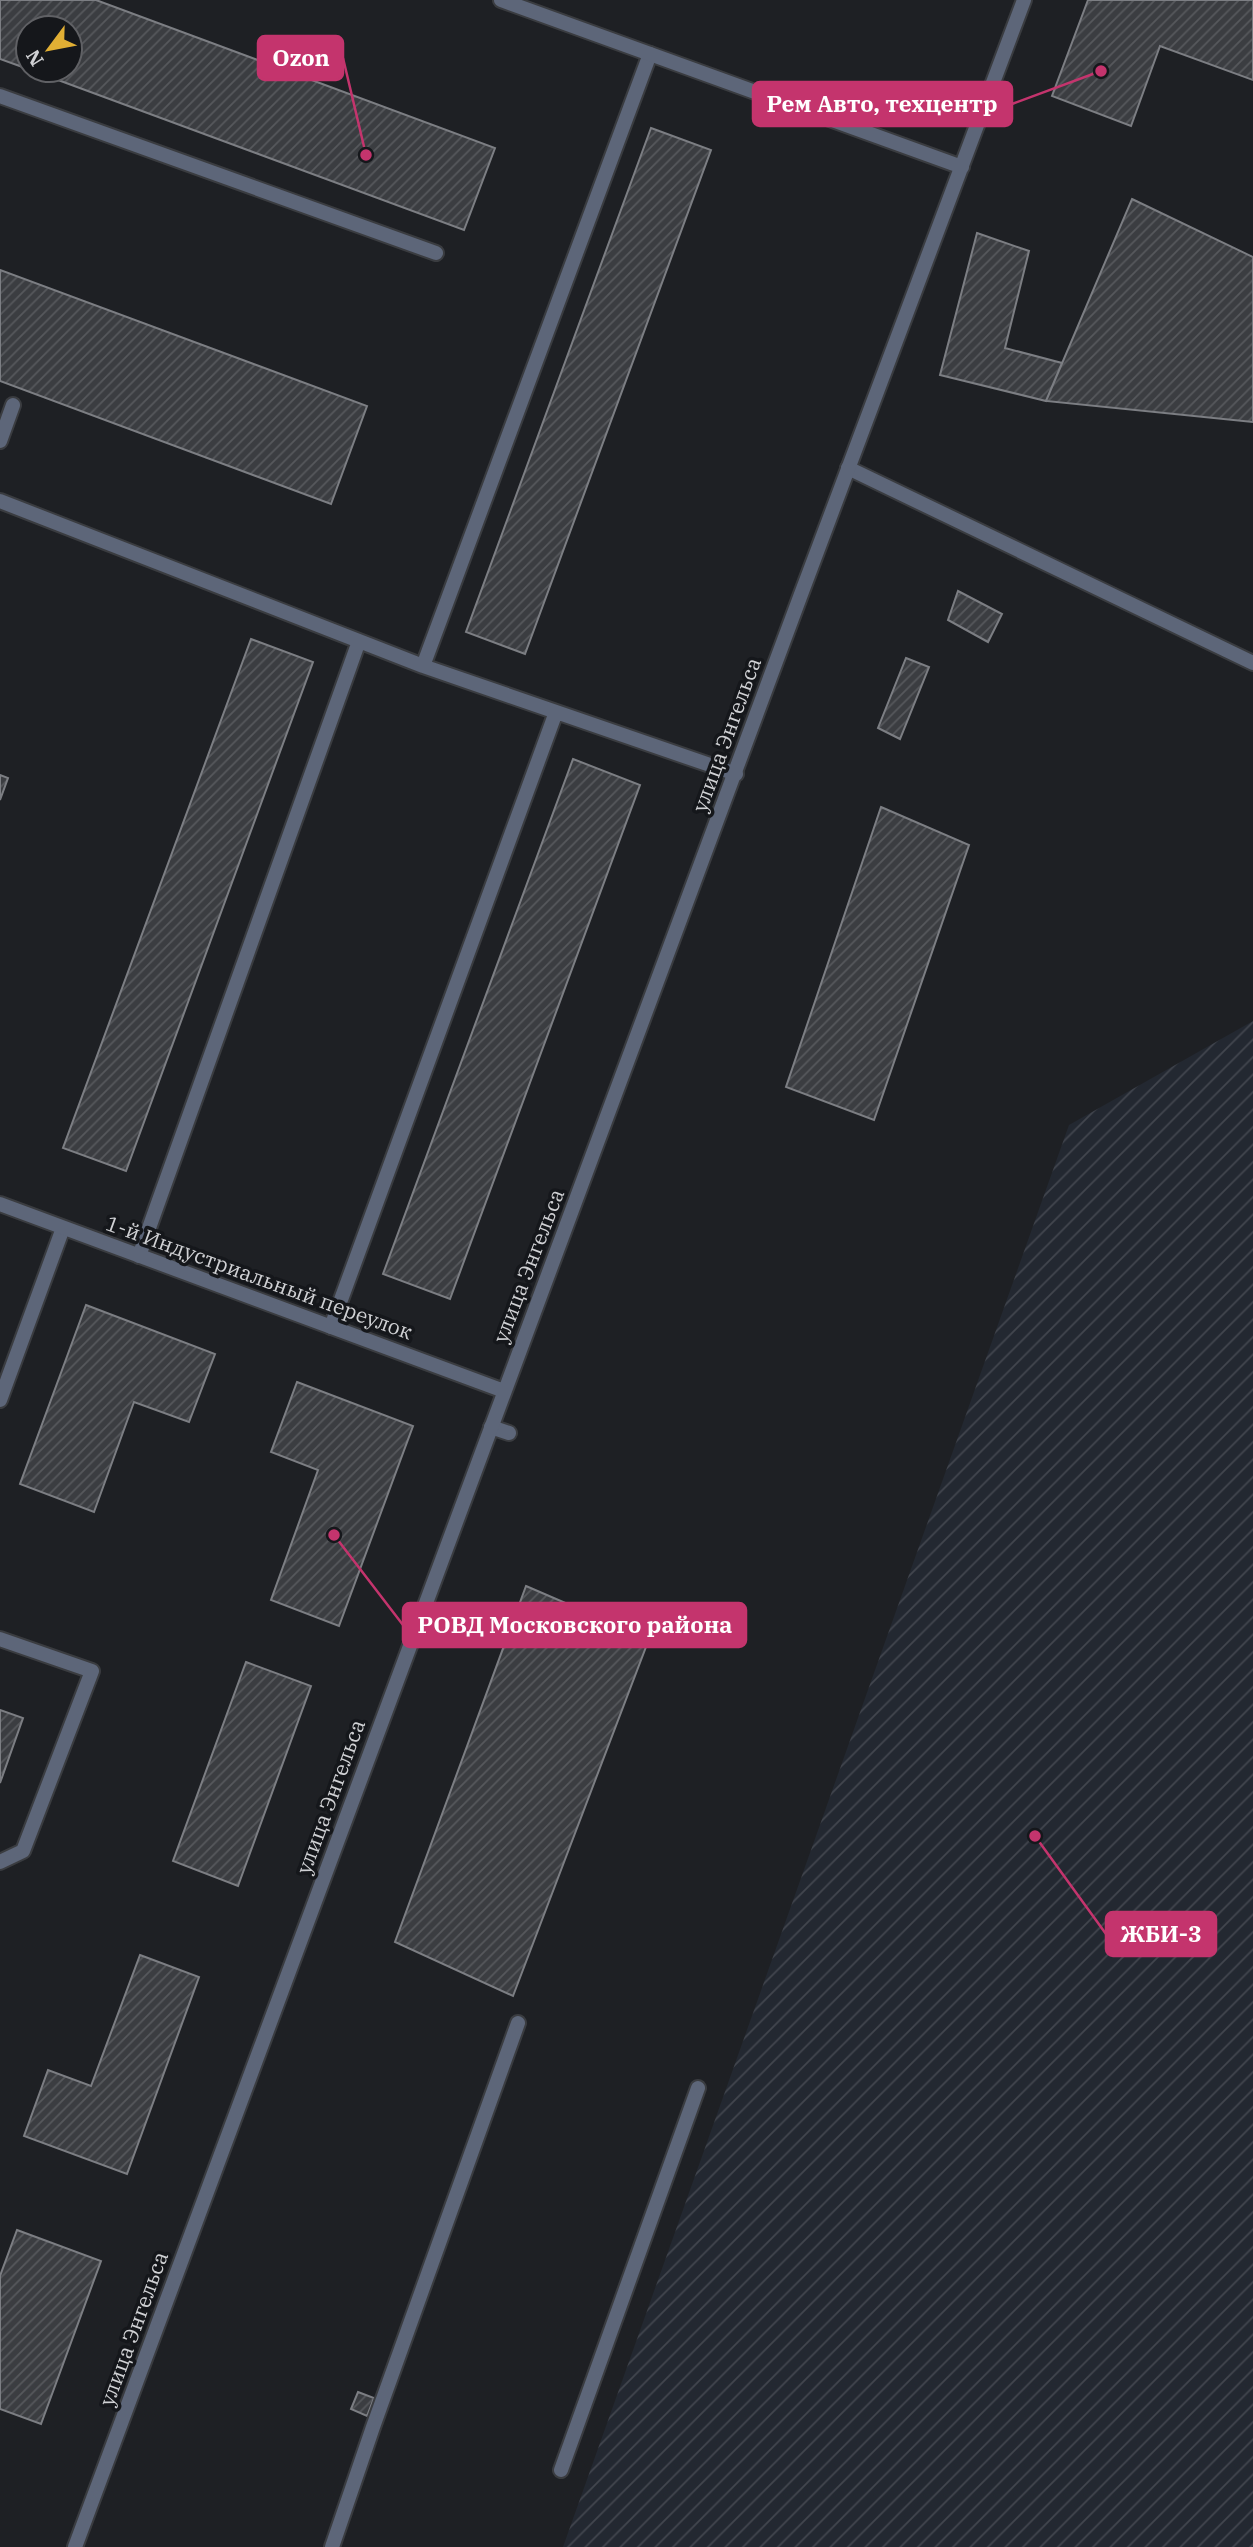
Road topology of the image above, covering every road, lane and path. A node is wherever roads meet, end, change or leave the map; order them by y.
1 (501, 0) edge
2 (1024, 0) edge
3 (650, 54) junction
4 (0, 96) edge
5 (962, 167) junction
6 (436, 253) dead end
7 (13, 405) dead end
8 (0, 441) edge
9 (848, 468) junction
10 (0, 501) edge
11 (359, 641) junction
12 (1253, 663) edge
13 (423, 666) junction
14 (556, 712) junction
15 (736, 774) junction
16 (0, 1204) edge
17 (63, 1228) junction
18 (139, 1256) junction
19 (331, 1327) junction
20 (504, 1391) junction
21 (0, 1400) edge
22 (491, 1427) junction
23 (509, 1433) dead end
24 (0, 1639) edge
25 (0, 1862) edge
26 (518, 2023) dead end
27 (698, 2088) dead end
28 (561, 2470) dead end
29 (75, 2547) edge
30 (332, 2547) edge

1 - 3 street
2 - 5 street, улица Энгельса
3 - 5 street
3 - 13 street
4 - 6 street
5 - 9 street, улица Энгельса
7 - 8 street
9 - 12 street
9 - 15 street, улица Энгельса
10 - 11 street
11 - 13 street
11 - 18 street
13 - 14 street
14 - 15 street
14 - 19 street
15 - 20 street, улица Энгельса
16 - 17 street, 1-й Индустриальный переулок
17 - 18 street, 1-й Индустриальный переулок
17 - 21 street
18 - 19 street, 1-й Индустриальный переулок
19 - 20 street, 1-й Индустриальный переулок
20 - 22 street, улица Энгельса
22 - 23 street
22 - 29 street, улица Энгельса
24 - 25 street
26 - 30 street
27 - 28 street

